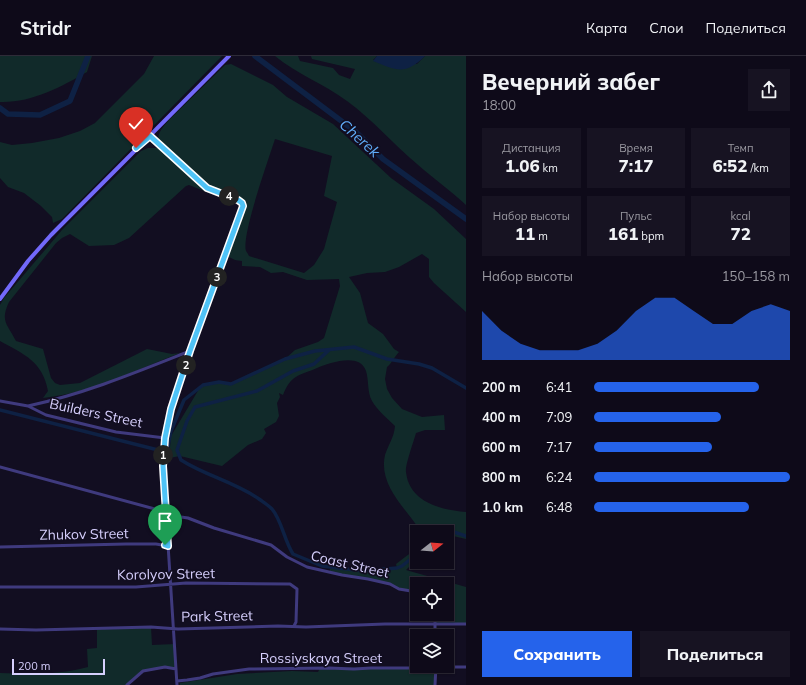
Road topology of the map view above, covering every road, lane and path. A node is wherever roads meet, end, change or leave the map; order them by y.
1 (229, 56) edge
2 (150, 136) junction
3 (0, 298) edge
4 (190, 351) junction
5 (0, 401) edge
6 (28, 406) junction
7 (165, 438) junction
8 (0, 467) edge
9 (166, 512) junction
10 (167, 520) junction
11 (168, 546) junction
12 (0, 547) edge
13 (170, 585) junction
14 (0, 587) edge
15 (410, 591) edge
16 (296, 622) junction
17 (435, 624) junction
18 (466, 624) edge
19 (294, 626) junction
20 (300, 626) junction
21 (174, 628) junction
22 (0, 629) edge
23 (435, 629) edge
24 (454, 666) edge
25 (466, 666) edge
26 (410, 668) edge
27 (176, 669) junction
28 (436, 673) edge
29 (177, 681) junction
30 (127, 685) edge
31 (177, 685) edge
32 (436, 685) edge

1 - 2 street
2 - 3 street
2 - 4 street
4 - 6 street
4 - 7 street
5 - 6 street, Builders Street
6 - 7 street, Builders Street
7 - 9 street
8 - 9 street
9 - 10 street
10 - 11 street
10 - 15 street, Coast Street
11 - 12 street, Zhukov Street
11 - 13 street
13 - 14 street, Korolyov Street
13 - 16 street, Korolyov Street
13 - 21 street
16 - 19 street
16 - 20 street
17 - 18 street
17 - 20 street, Park Street
17 - 23 street
19 - 20 street, Park Street
19 - 21 street, Park Street
21 - 22 street, Park Street
21 - 27 street
24 - 25 street, Rossiyskaya Street
26 - 29 street, Rossiyskaya Street
27 - 29 street
27 - 30 street
28 - 32 street
29 - 31 street

